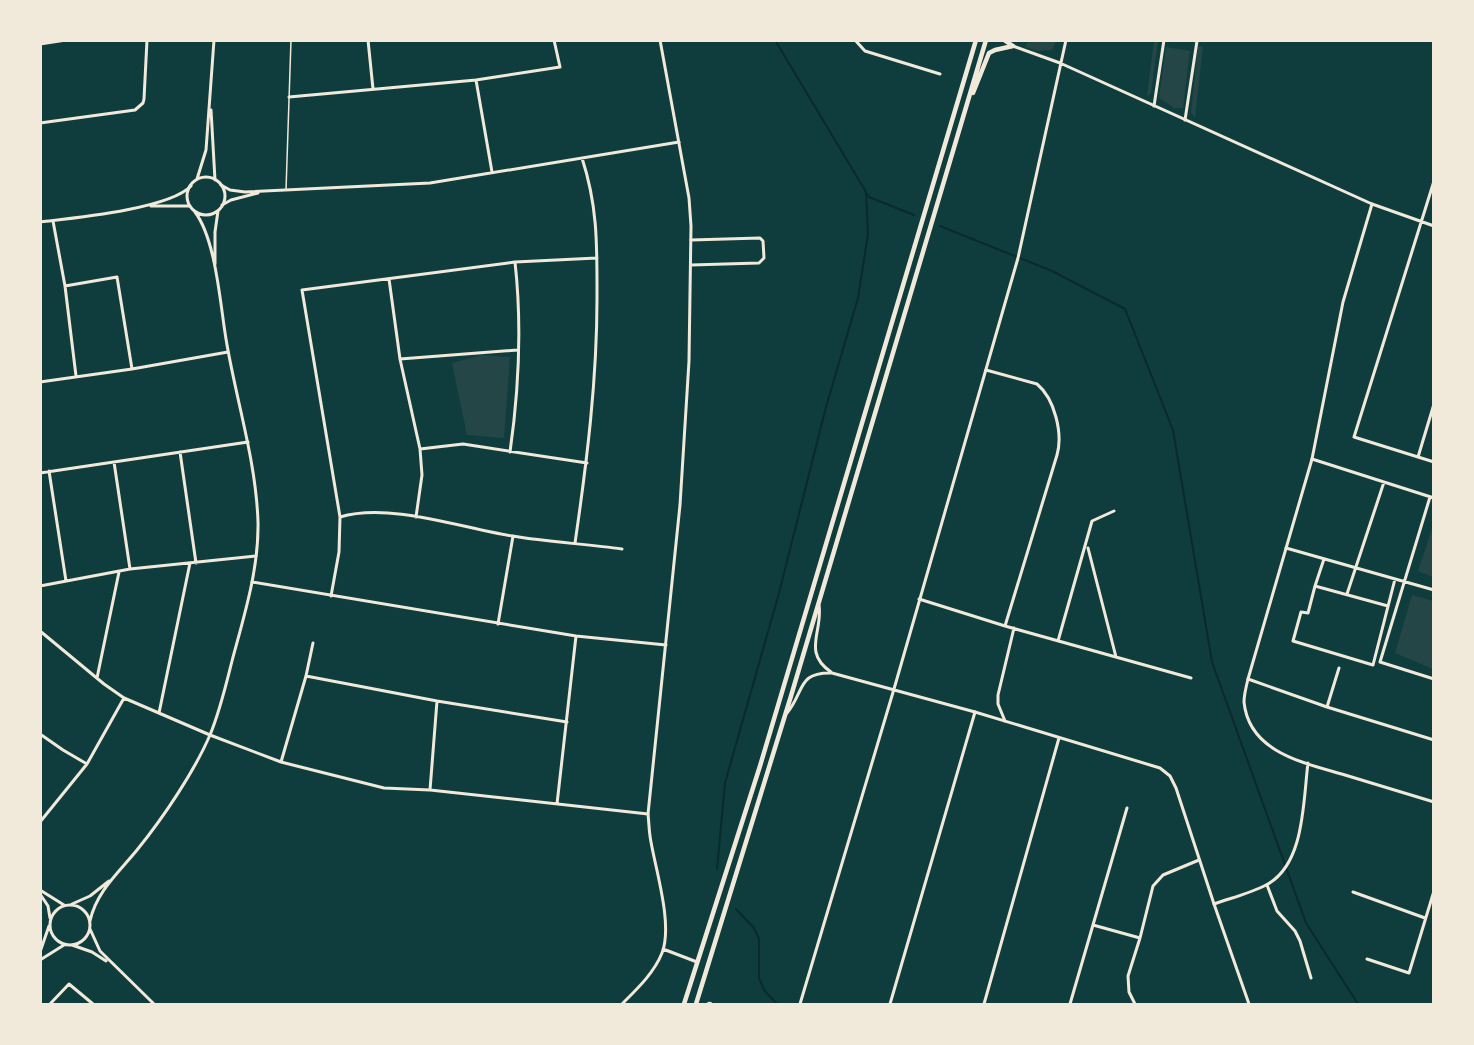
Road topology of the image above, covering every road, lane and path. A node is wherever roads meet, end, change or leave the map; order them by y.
1 (66, 40) edge
2 (147, 40) edge
3 (214, 40) edge
4 (291, 40) edge
5 (368, 40) edge
6 (554, 40) edge
7 (660, 40) edge
8 (855, 40) edge
9 (976, 40) edge
10 (986, 40) edge
11 (1004, 40) edge
12 (1066, 40) edge
13 (1164, 40) edge
14 (1190, 40) edge
15 (40, 44) edge
16 (1013, 46) junction
17 (1060, 63) junction
18 (940, 74) dead end
19 (476, 80) junction
20 (373, 90) junction
21 (211, 93) junction
22 (289, 97) junction
23 (1154, 106) junction
24 (963, 118) junction
25 (1185, 120) junction
26 (40, 123) edge
27 (679, 142) junction
28 (582, 158) junction
29 (492, 172) junction
30 (197, 179) junction
31 (215, 180) junction
32 (1434, 182) edge
33 (220, 185) junction
34 (191, 186) junction
35 (286, 190) junction
36 (265, 191) junction
37 (1372, 204) junction
38 (222, 205) junction
39 (143, 206) junction
40 (190, 206) junction
41 (219, 210) junction
42 (195, 212) junction
43 (53, 220) junction
44 (40, 222) edge
45 (1421, 222) junction
46 (1434, 226) edge
47 (691, 240) junction
48 (597, 258) junction
49 (515, 262) junction
50 (691, 265) junction
51 (215, 272) junction
52 (389, 279) junction
53 (65, 286) junction
54 (518, 350) junction
55 (228, 352) junction
56 (400, 359) junction
57 (132, 369) junction
58 (986, 370) junction
59 (76, 377) junction
60 (40, 382) edge
61 (1434, 404) edge
62 (248, 442) junction
63 (420, 449) junction
64 (180, 452) junction
65 (510, 452) junction
66 (1418, 457) junction
67 (1312, 459) junction
68 (114, 462) junction
69 (1434, 462) edge
70 (587, 463) junction
71 (49, 471) junction
72 (40, 473) edge
73 (1384, 481) junction
74 (1432, 498) edge
75 (1114, 511) dead end
76 (340, 517) junction
77 (416, 517) junction
78 (513, 536) junction
79 (575, 543) junction
80 (1087, 546) junction
81 (1287, 548) junction
82 (622, 549) dead end
83 (256, 556) junction
84 (1324, 559) junction
85 (190, 563) junction
86 (196, 563) junction
87 (130, 568) junction
88 (1356, 568) junction
89 (120, 571) junction
90 (1395, 579) junction
91 (66, 581) junction
92 (252, 582) junction
93 (1404, 582) junction
94 (40, 586) edge
95 (1316, 586) junction
96 (1434, 590) edge
97 (1347, 594) junction
98 (331, 596) junction
99 (919, 599) junction
100 (819, 604) junction
101 (1388, 606) junction
102 (498, 624) junction
103 (1005, 626) junction
104 (1014, 628) junction
105 (40, 631) edge
106 (576, 636) junction
107 (1058, 641) junction
108 (313, 643) dead end
109 (666, 645) junction
110 (1116, 657) junction
111 (1339, 668) dead end
112 (832, 673) junction
113 (306, 676) junction
114 (97, 678) junction
115 (1191, 678) dead end
116 (1248, 679) junction
117 (1434, 679) edge
118 (894, 689) junction
119 (124, 698) junction
120 (437, 701) junction
121 (1327, 707) junction
122 (975, 712) junction
123 (159, 713) junction
124 (785, 715) junction
125 (1005, 721) junction
126 (567, 722) junction
127 (40, 734) edge
128 (210, 735) junction
129 (1059, 738) junction
130 (1434, 740) edge
131 (281, 762) junction
132 (1308, 763) junction
133 (87, 764) junction
134 (430, 790) junction
135 (1434, 802) edge
136 (557, 804) junction
137 (1127, 808) dead end
138 (648, 814) junction
139 (40, 822) edge
140 (1199, 860) junction
141 (113, 878) junction
142 (1267, 885) junction
143 (1434, 891) edge
144 (40, 892) edge
145 (1353, 892) dead end
146 (71, 904) junction
147 (1214, 904) junction
148 (64, 905) junction
149 (50, 918) junction
150 (1425, 918) junction
151 (90, 921) junction
152 (49, 925) junction
153 (1093, 925) junction
154 (90, 928) junction
155 (1140, 938) junction
156 (64, 945) junction
157 (71, 945) junction
158 (663, 949) junction
159 (40, 952) edge
160 (1367, 959) dead end
161 (40, 960) edge
162 (697, 962) junction
163 (113, 966) junction
164 (1311, 978) dead end
165 (50, 1005) edge
166 (93, 1005) edge
167 (154, 1005) edge
168 (622, 1005) edge
169 (684, 1005) edge
170 (696, 1005) edge
171 (801, 1005) edge
172 (890, 1005) edge
173 (984, 1005) edge
174 (1070, 1005) edge
175 (1135, 1005) edge
176 (1249, 1005) edge

1 - 15 street
2 - 26 street
3 - 21 street
4 - 22 lane
5 - 20 street
6 - 19 street
7 - 27 street
8 - 18 street
9 - 162 main road
10 - 24 main road
11 - 16 main road
12 - 17 street
13 - 23 street
14 - 25 street
16 - 17 street
16 - 24 main road
17 - 23 street
17 - 58 street
19 - 20 street
19 - 29 street
20 - 22 street
21 - 30 street
21 - 31 street
22 - 35 lane
23 - 25 street
24 - 100 main road
25 - 37 street
27 - 28 street
27 - 47 street
28 - 29 street
28 - 48 street
29 - 35 street
30 - 31 street
30 - 34 street
31 - 33 street
32 - 45 street
33 - 36 street
33 - 38 street
34 - 39 street
34 - 40 street
35 - 36 street
36 - 38 street
37 - 45 street
37 - 67 street
38 - 41 street
39 - 40 street
39 - 43 street
40 - 42 street
41 - 42 street
41 - 51 street
42 - 51 street
43 - 44 street
43 - 53 street
45 - 46 street
45 - 66 street
47 - 50 street
47 - 50 street
48 - 49 street
48 - 70 street
49 - 52 street
49 - 54 street
50 - 109 street
51 - 55 street
52 - 56 street
52 - 76 street
53 - 57 street
53 - 59 street
54 - 56 street
54 - 65 street
55 - 57 street
55 - 62 street
56 - 63 street
57 - 59 street
58 - 99 street
58 - 103 street
59 - 60 street
61 - 66 street
62 - 64 street
62 - 83 street
63 - 65 street
63 - 77 street
64 - 68 street
64 - 86 street
65 - 70 street
66 - 69 street
67 - 73 street
67 - 81 street
68 - 71 street
68 - 87 street
70 - 79 street
71 - 72 street
71 - 91 street
73 - 74 street
73 - 88 street
74 - 93 street
75 - 80 street
76 - 77 street
76 - 98 street
77 - 78 street
78 - 79 street
78 - 102 street
79 - 82 street
80 - 107 street
80 - 110 street
81 - 84 street
81 - 116 street
83 - 86 street
83 - 92 street
84 - 88 street
84 - 95 street
85 - 86 street
85 - 87 street
85 - 123 street
87 - 89 street
88 - 90 street
88 - 97 street
89 - 91 street
89 - 114 street
90 - 93 street
90 - 101 street
91 - 94 street
92 - 98 street
92 - 128 street
93 - 96 street
93 - 117 street
95 - 97 street
95 - 101 street
97 - 101 street
98 - 102 street
99 - 103 street
99 - 118 street
100 - 112 street
100 - 124 main road
102 - 106 street
103 - 104 street
104 - 107 street
104 - 125 street
105 - 114 street
106 - 109 street
106 - 126 street
107 - 110 street
108 - 113 street
109 - 138 street
110 - 115 street
111 - 121 street
112 - 118 street
112 - 124 street
113 - 120 street
113 - 131 street
114 - 119 street
116 - 121 street
116 - 132 street
118 - 122 street
118 - 171 street
119 - 123 street
119 - 133 street
120 - 126 street
120 - 134 street
121 - 130 street
122 - 125 street
122 - 172 street
123 - 128 street
124 - 170 main road
125 - 129 street
126 - 136 street
127 - 133 street
128 - 131 street
128 - 141 street
129 - 140 street
129 - 173 street
131 - 134 street
132 - 135 street
132 - 142 street
133 - 139 street
134 - 136 street
136 - 138 street
137 - 153 street
138 - 158 street
140 - 147 street
140 - 155 street
141 - 146 street
141 - 151 street
142 - 147 street
142 - 164 street
143 - 150 street
144 - 148 street
144 - 149 street
145 - 150 street
146 - 148 street
146 - 151 street
147 - 176 street
148 - 149 street
149 - 152 street
150 - 160 street
151 - 154 street
152 - 156 street
152 - 159 street
153 - 155 street
153 - 174 street
154 - 157 street
154 - 163 street
155 - 175 street
156 - 157 street
156 - 161 street
157 - 163 street
158 - 162 street
158 - 168 street
162 - 169 main road
163 - 167 street
165 - 166 street

